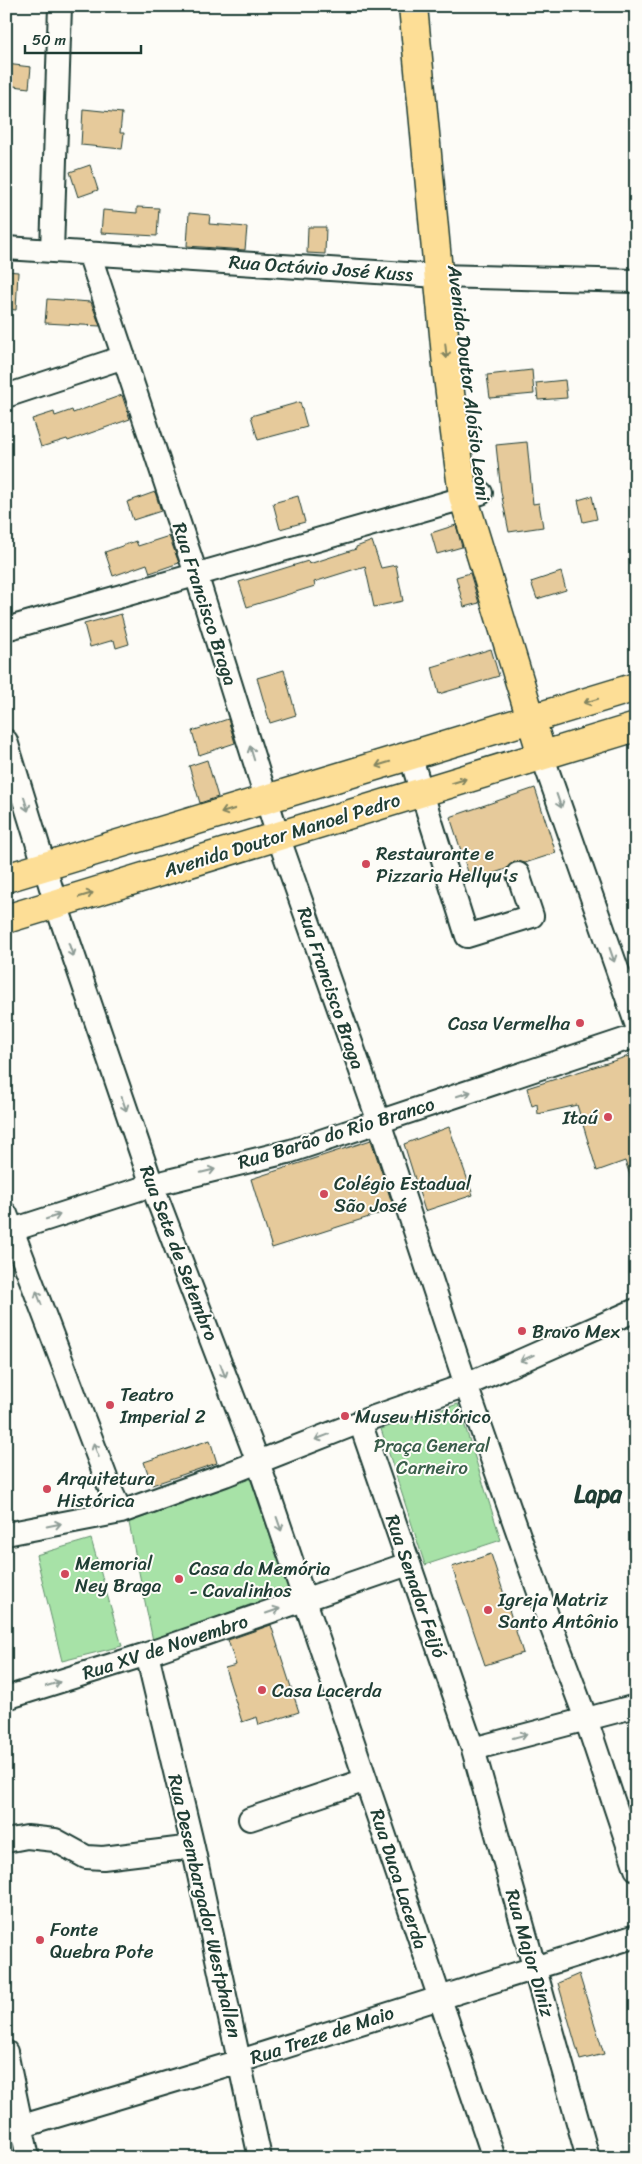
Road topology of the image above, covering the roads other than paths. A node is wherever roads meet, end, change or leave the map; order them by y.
1 (60, 6) edge
2 (413, 6) edge
3 (428, 6) edge
4 (6, 248) edge
5 (52, 250) junction
6 (90, 253) junction
7 (446, 276) junction
8 (636, 281) edge
9 (124, 357) junction
10 (6, 396) edge
11 (472, 494) junction
12 (196, 574) junction
13 (6, 629) edge
14 (636, 687) edge
15 (538, 717) junction
16 (636, 727) edge
17 (6, 741) edge
18 (550, 753) junction
19 (410, 755) junction
20 (422, 792) junction
21 (267, 799) junction
22 (278, 836) junction
23 (45, 866) junction
24 (518, 874) dead end
25 (6, 878) edge
26 (56, 904) junction
27 (6, 920) edge
28 (636, 1023) edge
29 (636, 1036) edge
30 (379, 1122) junction
31 (152, 1185) junction
32 (8, 1225) edge
33 (636, 1310) edge
34 (466, 1385) junction
35 (360, 1422) junction
36 (258, 1462) junction
37 (121, 1512) junction
38 (6, 1534) edge
39 (408, 1564) junction
40 (306, 1600) junction
41 (148, 1654) junction
42 (6, 1698) edge
43 (636, 1706) edge
44 (586, 1719) junction
45 (473, 1749) junction
46 (366, 1780) junction
47 (250, 1819) dead end
48 (6, 1841) edge
49 (193, 1847) junction
50 (636, 1869) edge
51 (636, 1936) edge
52 (535, 1968) junction
53 (439, 1998) junction
54 (6, 2052) edge
55 (240, 2061) junction
56 (14, 2129) edge
57 (28, 2158) edge
58 (260, 2158) edge
59 (494, 2158) edge
60 (588, 2158) edge

1 - 5 street
2 - 7 main road, Avenida Doutor Aloísio Leoni
3 - 7 main road, Avenida Doutor Aloísio Leoni
4 - 5 street, Rua Octávio José Kuss
5 - 6 street, Rua Octávio José Kuss
6 - 7 street, Rua Octávio José Kuss
6 - 9 street, Rua Francisco Braga
7 - 8 street, Rua Octávio José Kuss
7 - 11 main road, Avenida Doutor Aloísio Leoni
9 - 10 street
9 - 12 street, Rua Francisco Braga
11 - 12 street
11 - 15 main road, Avenida Doutor Aloísio Leoni
12 - 13 street
21 -> 12 street, Rua Francisco Braga
14 -> 15 main road, Avenida Doutor Manoel Pedro
15 - 18 main road, Avenida Doutor Aloísio Leoni
15 - 19 main road, Avenida Doutor Manoel Pedro
16 - 18 main road, Avenida Doutor Manoel Pedro
17 -> 23 street, Rua Sete de Setembro
20 -> 18 main road, Avenida Doutor Manoel Pedro
18 -> 28 street
19 - 20 street
19 -> 21 main road, Avenida Doutor Manoel Pedro
20 - 22 main road, Avenida Doutor Manoel Pedro
20 - 24 street
21 - 22 street, Rua Francisco Braga
21 -> 23 main road, Avenida Doutor Manoel Pedro
26 -> 22 main road, Avenida Doutor Manoel Pedro
22 - 30 street, Rua Francisco Braga
23 - 25 main road, Avenida Doutor Manoel Pedro
23 - 26 street, Rua Sete de Setembro
26 - 27 main road, Avenida Doutor Manoel Pedro
26 -> 31 street, Rua Sete de Setembro
30 -> 29 street, Rua Barão do Rio Branco
31 -> 30 street, Rua Barão do Rio Branco
30 - 34 street, Rua Francisco Braga
32 -> 31 street, Rua Barão do Rio Branco
31 -> 36 street, Rua Sete de Setembro
37 -> 32 street
33 -> 34 street
34 - 35 street
34 - 44 street, Rua Francisco Braga
35 -> 36 street
35 - 39 street, Rua Senador Feijó
36 - 37 street
36 -> 40 street, Rua Sete de Setembro
38 -> 37 street
39 - 40 street, Rua XV de Novembro
39 - 45 street, Rua Senador Feijó
41 -> 40 street, Rua XV de Novembro
40 - 46 street, Rua Duca Lacerda
42 -> 41 street, Rua XV de Novembro
41 - 49 street, Rua Desembargador Westphallen
43 - 44 street
45 -> 44 street
44 - 50 street, Rua Francisco Braga
45 - 52 street, Rua Major Diniz
46 - 47 street
46 - 53 street, Rua Duca Lacerda
48 - 49 street
49 - 55 street, Rua Desembargador Westphallen
51 - 52 street, Rua Treze de Maio
52 - 53 street, Rua Treze de Maio
52 - 60 street, Rua Major Diniz
53 - 55 street, Rua Treze de Maio
53 - 59 street, Rua Duca Lacerda
54 - 56 street
55 - 56 street, Rua Treze de Maio
55 - 58 street, Rua Desembargador Westphallen
56 - 57 street

